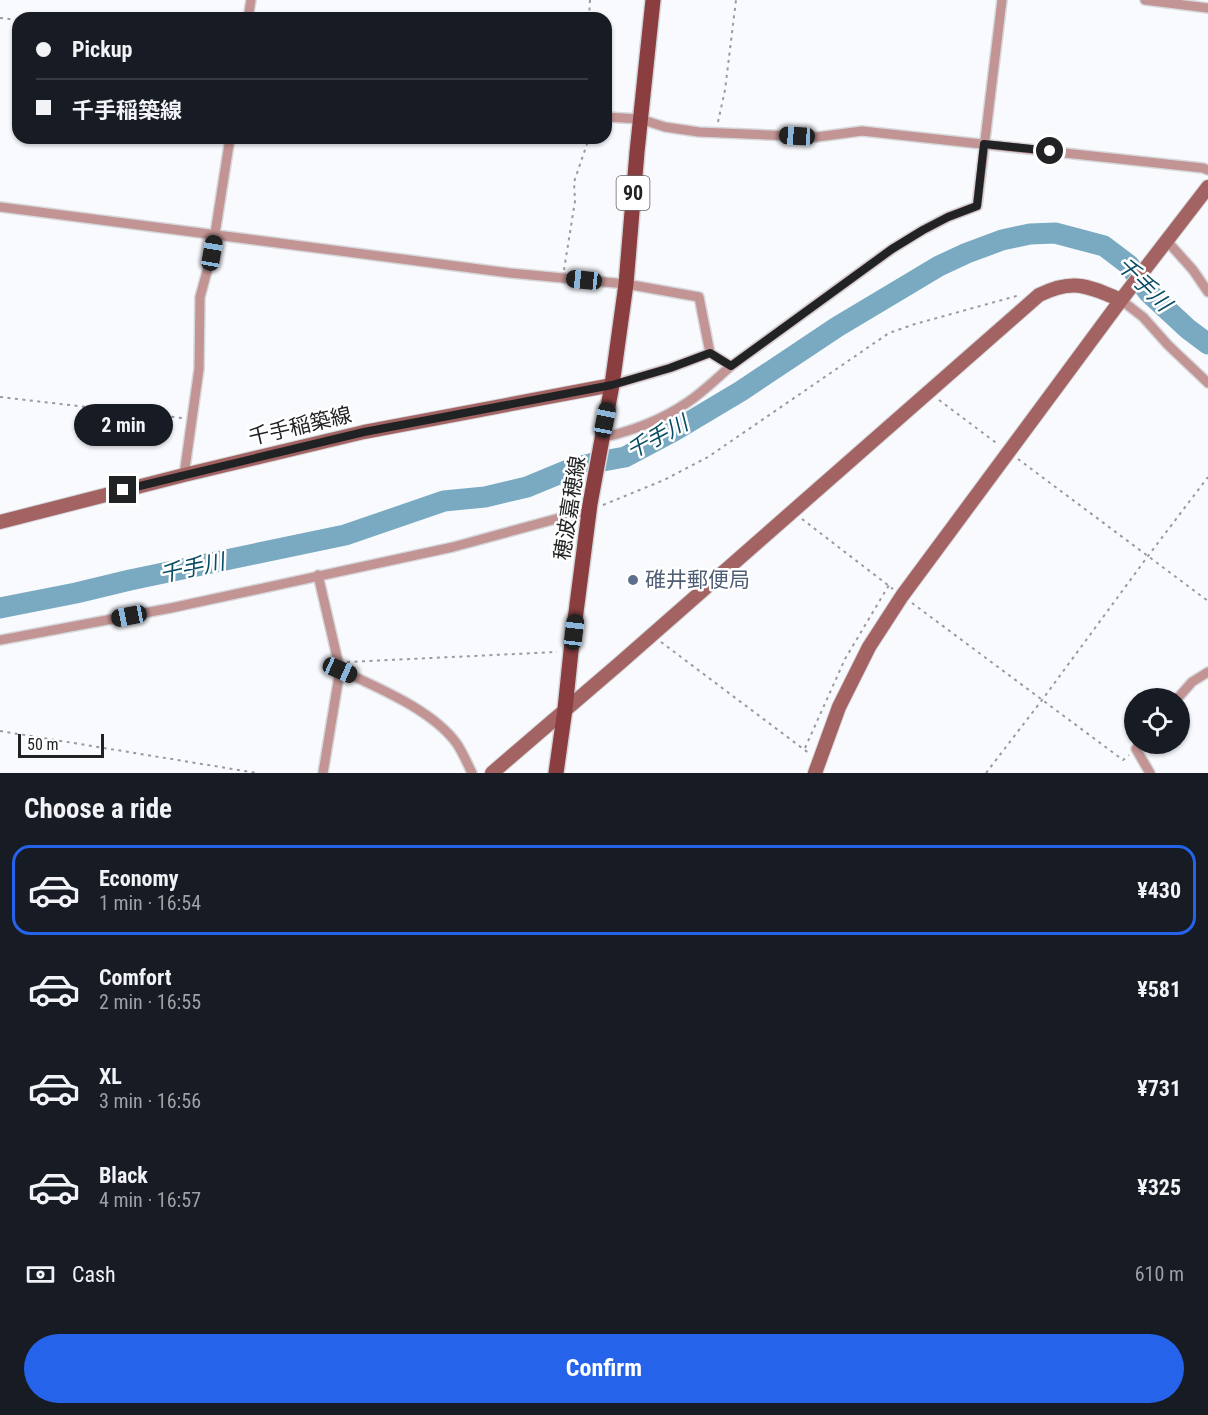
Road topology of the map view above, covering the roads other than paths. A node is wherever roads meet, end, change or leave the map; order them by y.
1 (653, 0) edge
2 (1002, 0) edge
3 (1145, 0) edge
4 (1208, 8) edge
5 (612, 118) edge
6 (640, 120) junction
7 (229, 144) edge
8 (984, 144) junction
9 (1208, 170) edge
10 (1208, 187) edge
11 (0, 207) edge
12 (215, 234) junction
13 (1165, 243) junction
14 (626, 284) junction
15 (1208, 292) edge
16 (1121, 300) junction
17 (710, 353) junction
18 (731, 366) junction
19 (1208, 383) edge
20 (612, 385) junction
21 (601, 440) junction
22 (184, 474) junction
23 (590, 507) junction
24 (0, 522) edge
25 (318, 575) junction
26 (0, 640) edge
27 (339, 666) junction
28 (1208, 672) edge
29 (1187, 688) edge
30 (565, 709) junction
31 (1141, 754) edge
32 (818, 767) edge
33 (323, 773) edge
34 (472, 773) edge
35 (492, 773) edge
36 (556, 773) edge
37 (1149, 773) edge

1 - 6 main road, 穂波嘉穂線 / 90
2 - 8 street
3 - 4 street
5 - 6 street
6 - 8 street
6 - 14 main road, 穂波嘉穂線 / 90
7 - 12 street
8 - 9 street
8 - 18 street
10 - 13 street
11 - 12 street
12 - 14 street
12 - 22 street
13 - 15 street
13 - 16 street
14 - 17 street
14 - 20 main road, 穂波嘉穂線 / 90
16 - 19 street
16 - 30 street
16 - 32 street
17 - 18 street
17 - 20 street
18 - 21 street
20 - 21 main road, 穂波嘉穂線 / 90
20 - 22 street, 千手稲築線
21 - 23 main road, 穂波嘉穂線 / 90
22 - 24 street, 千手稲築線
23 - 25 street
23 - 30 main road, 穂波嘉穂線 / 90
25 - 26 street
25 - 27 street
27 - 33 street
27 - 34 street
28 - 29 street
30 - 35 street
30 - 36 main road, 穂波嘉穂線 / 90
31 - 37 street

